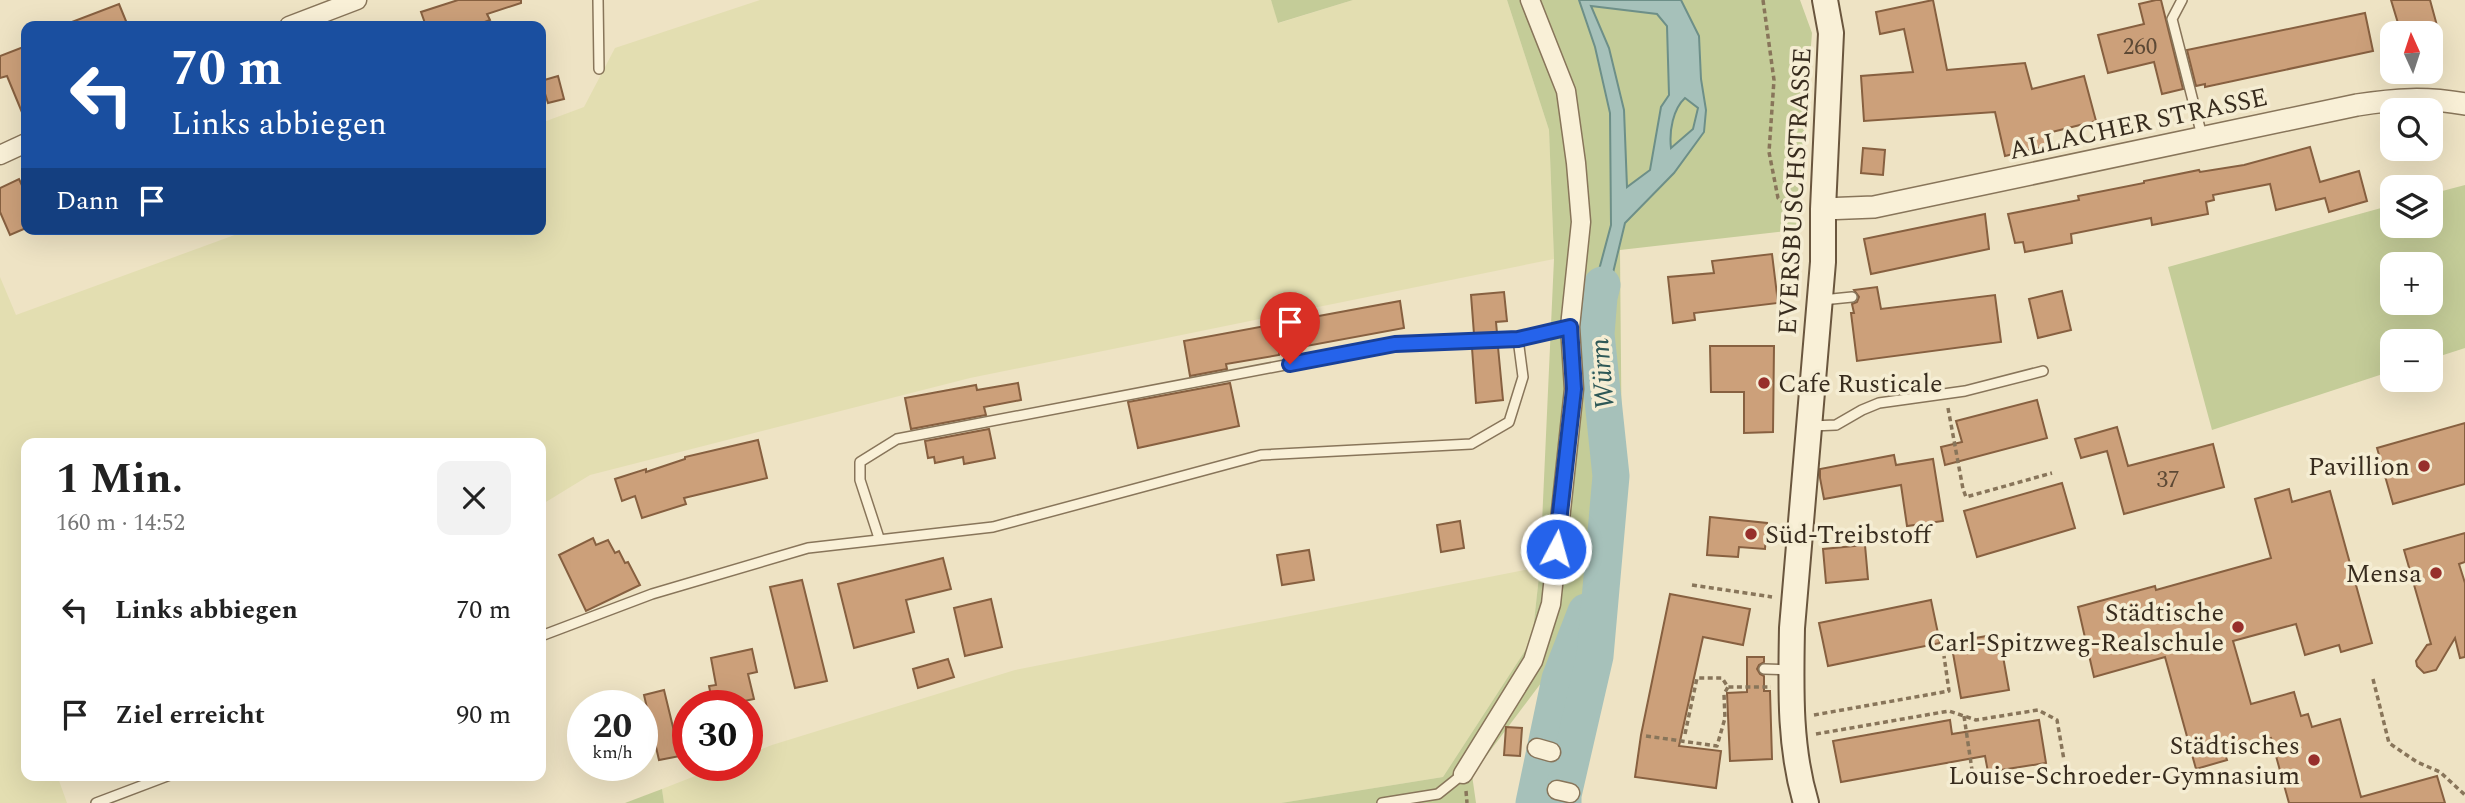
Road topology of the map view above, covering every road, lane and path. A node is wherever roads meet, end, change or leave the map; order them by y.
1 (357, 0) edge
2 (598, 0) edge
3 (1530, 0) edge
4 (1763, 0) edge
5 (1825, 0) edge
6 (2182, 0) edge
7 (302, 21) edge
8 (599, 69) dead end
9 (2465, 104) edge
10 (2202, 138) junction
11 (21, 145) edge
12 (0, 155) edge
13 (1823, 209) junction
14 (1852, 297) dead end
15 (1820, 301) junction
16 (1570, 327) junction
17 (1518, 339) junction
18 (2043, 370) dead end
19 (1945, 394) junction
20 (1809, 426) junction
21 (2052, 473) dead end
22 (879, 538) junction
23 (1692, 585) dead end
24 (1795, 600) junction
25 (546, 634) edge
26 (1944, 656) dead end
27 (1764, 669) dead end
28 (1791, 679) junction
29 (2373, 679) dead end
30 (1728, 687) junction
31 (1964, 716) junction
32 (1793, 728) junction
33 (1685, 734) dead end
34 (1646, 736) dead end
35 (2063, 760) dead end
36 (1972, 770) dead end
37 (1463, 774) joint
38 (154, 781) edge
39 (2465, 795) edge
40 (96, 803) edge
41 (1381, 803) edge
42 (1806, 803) edge

1 - 7 street
2 - 8 lane
3 - 16 street
4 - 13 path
5 - 13 main road, EVERSBUSCHSTRASSE
6 - 10 lane
9 - 10 street, ALLACHER STRASSE
10 - 13 street, ALLACHER STRASSE
11 - 12 street
13 - 15 main road, EVERSBUSCHSTRASSE
14 - 15 lane
15 - 20 main road, EVERSBUSCHSTRASSE
16 - 17 lane
16 - 37 street
17 - 22 lane
17 - 22 lane
18 - 19 lane
19 - 20 lane
19 - 21 path
20 - 24 main road, EVERSBUSCHSTRASSE
22 - 25 lane
23 - 24 path
24 - 28 main road, EVERSBUSCHSTRASSE
26 - 32 path
27 - 28 lane
28 - 30 path
28 - 32 main road, EVERSBUSCHSTRASSE
29 - 39 path
30 - 33 path
30 - 34 path
31 - 32 path
31 - 35 path
31 - 36 path
32 - 42 main road, EVERSBUSCHSTRASSE
37 - 41 lane
38 - 40 lane

